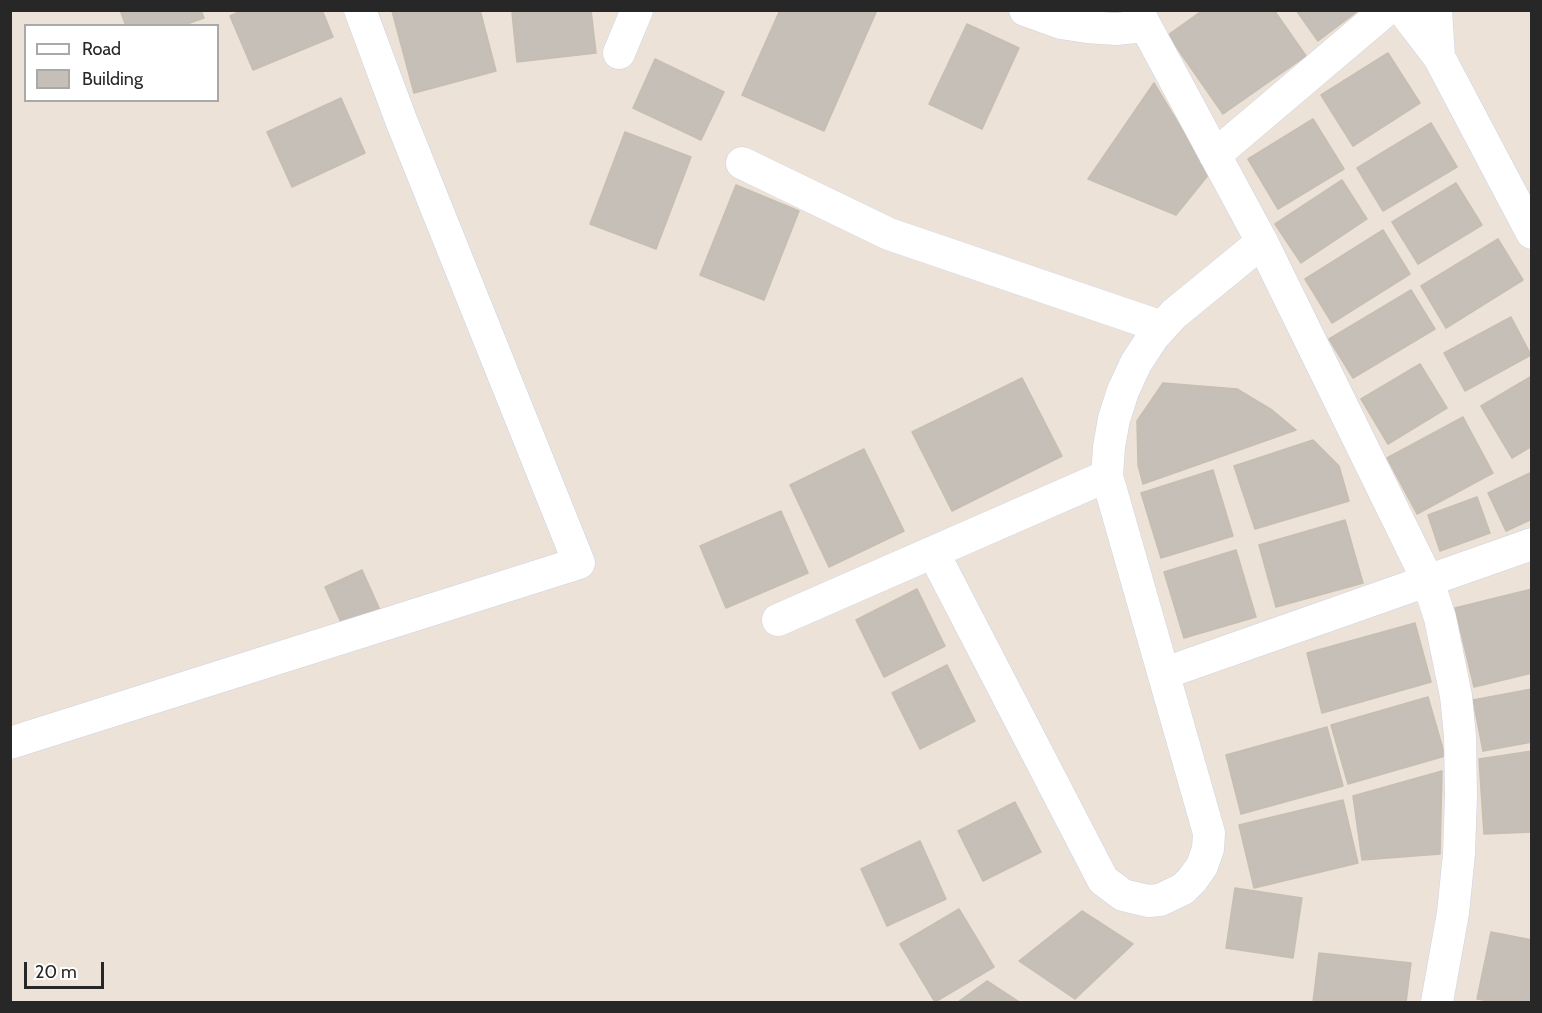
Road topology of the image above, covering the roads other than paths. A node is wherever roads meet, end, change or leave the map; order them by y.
1 (360, 10) edge
2 (637, 10) edge
3 (1025, 10) edge
4 (1386, 10) edge
5 (1403, 10) edge
6 (1436, 10) edge
7 (1141, 18) edge
8 (619, 53) dead end
9 (1439, 57) junction
10 (1215, 155) junction
11 (742, 163) dead end
12 (1532, 233) edge
13 (1262, 242) junction
14 (1162, 327) junction
15 (1107, 476) junction
16 (1532, 544) edge
17 (933, 552) junction
18 (1428, 581) junction
19 (778, 620) dead end
20 (1165, 673) junction
21 (10, 743) edge
22 (1437, 1002) edge

1 - 21 street
2 - 8 street
3 - 7 street
4 - 10 street
5 - 9 street
6 - 9 street
7 - 10 street
9 - 12 street
10 - 13 street
11 - 14 street
13 - 14 street
13 - 18 street
14 - 15 street
15 - 17 street
15 - 20 street
16 - 18 street
17 - 19 street
17 - 20 street
18 - 20 street
18 - 22 street

